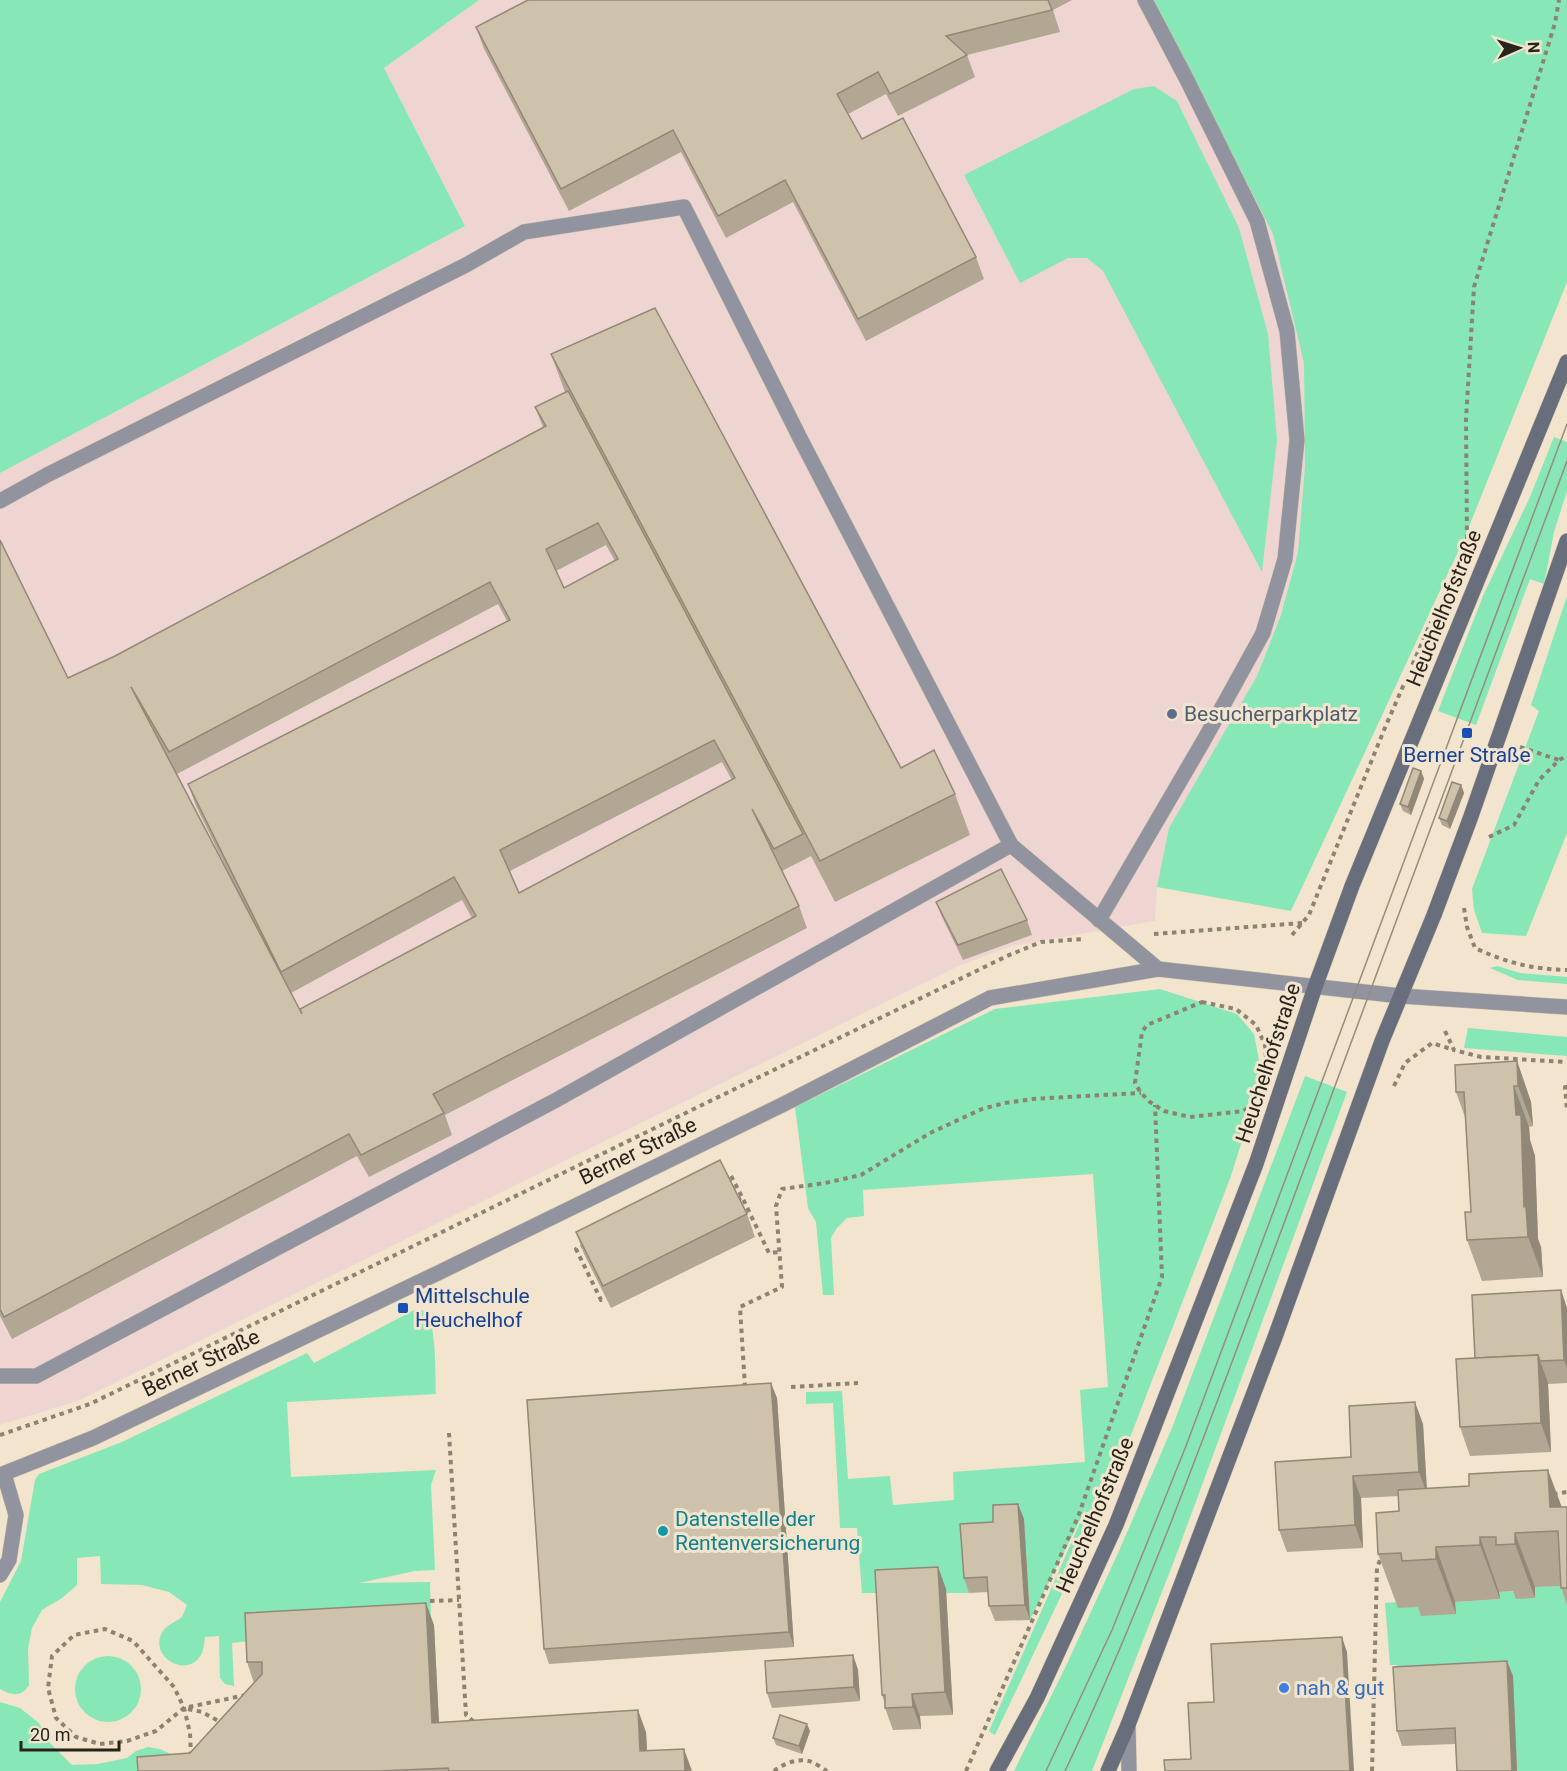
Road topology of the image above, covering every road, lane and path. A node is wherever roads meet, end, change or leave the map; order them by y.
1 (1145, 0) edge
2 (1559, 0) edge
3 (1567, 362) edge
4 (0, 501) edge
5 (1567, 541) edge
6 (1467, 542) dead end
7 (1434, 615) dead end
8 (1499, 741) junction
9 (1567, 756) edge
10 (1559, 760) junction
11 (1489, 838) dead end
12 (1011, 845) junction
13 (1463, 900) dead end
14 (1099, 920) junction
15 (1292, 935) dead end
16 (1158, 969) junction
17 (1567, 970) edge
18 (1316, 987) junction
19 (1401, 996) junction
20 (1567, 1007) edge
21 (1445, 1031) dead end
22 (1454, 1050) junction
23 (1567, 1062) edge
24 (1567, 1087) edge
25 (1391, 1092) dead end
26 (1141, 1093) junction
27 (1155, 1105) junction
28 (1567, 1110) edge
29 (720, 1179) edge
30 (742, 1197) junction
31 (737, 1200) edge
32 (586, 1244) edge
33 (779, 1252) junction
34 (606, 1298) edge
35 (0, 1376) edge
36 (858, 1383) dead end
37 (791, 1387) dead end
38 (745, 1388) edge
39 (449, 1433) dead end
40 (2, 1475) edge
41 (1567, 1492) edge
42 (1545, 1495) edge
43 (1387, 1545) edge
44 (0, 1575) edge
45 (459, 1600) junction
46 (430, 1601) dead end
47 (249, 1695) edge
48 (184, 1708) junction
49 (475, 1723) edge
50 (1128, 1725) junction
51 (229, 1730) edge
52 (190, 1743) junction
53 (199, 1745) edge
54 (192, 1762) edge
55 (774, 1771) edge
56 (827, 1771) edge
57 (966, 1771) edge
58 (998, 1771) edge
59 (1108, 1771) edge
60 (1130, 1771) edge
61 (1372, 1771) edge

1 - 14 street
2 - 6 path
3 - 18 main road, Heuchelhofstraße
4 - 12 street
5 - 8 main road
7 - 15 path
8 - 10 path
8 - 19 main road
9 - 10 path
10 - 11 path
12 - 14 street
12 - 35 street
13 - 17 path
14 - 16 street
16 - 18 street, Berner Straße
16 - 40 street, Berner Straße
18 - 19 street, Berner Straße
18 - 58 main road, Heuchelhofstraße
19 - 20 street, Berner Straße
19 - 50 main road
21 - 22 path
22 - 23 path
22 - 25 path
24 - 28 path
26 - 27 path
26 - 27 path
26 - 33 path
27 - 57 path
29 - 30 path
30 - 31 path
30 - 33 path
32 - 34 path
33 - 38 path
36 - 37 path
39 - 45 path
40 - 44 street, Berner Straße
41 - 42 path
43 - 61 path
45 - 46 path
45 - 49 path
47 - 48 path
48 - 48 path
48 - 51 path
48 - 52 path
50 - 59 main road
50 - 60 street
52 - 53 path
52 - 54 path
55 - 56 path

